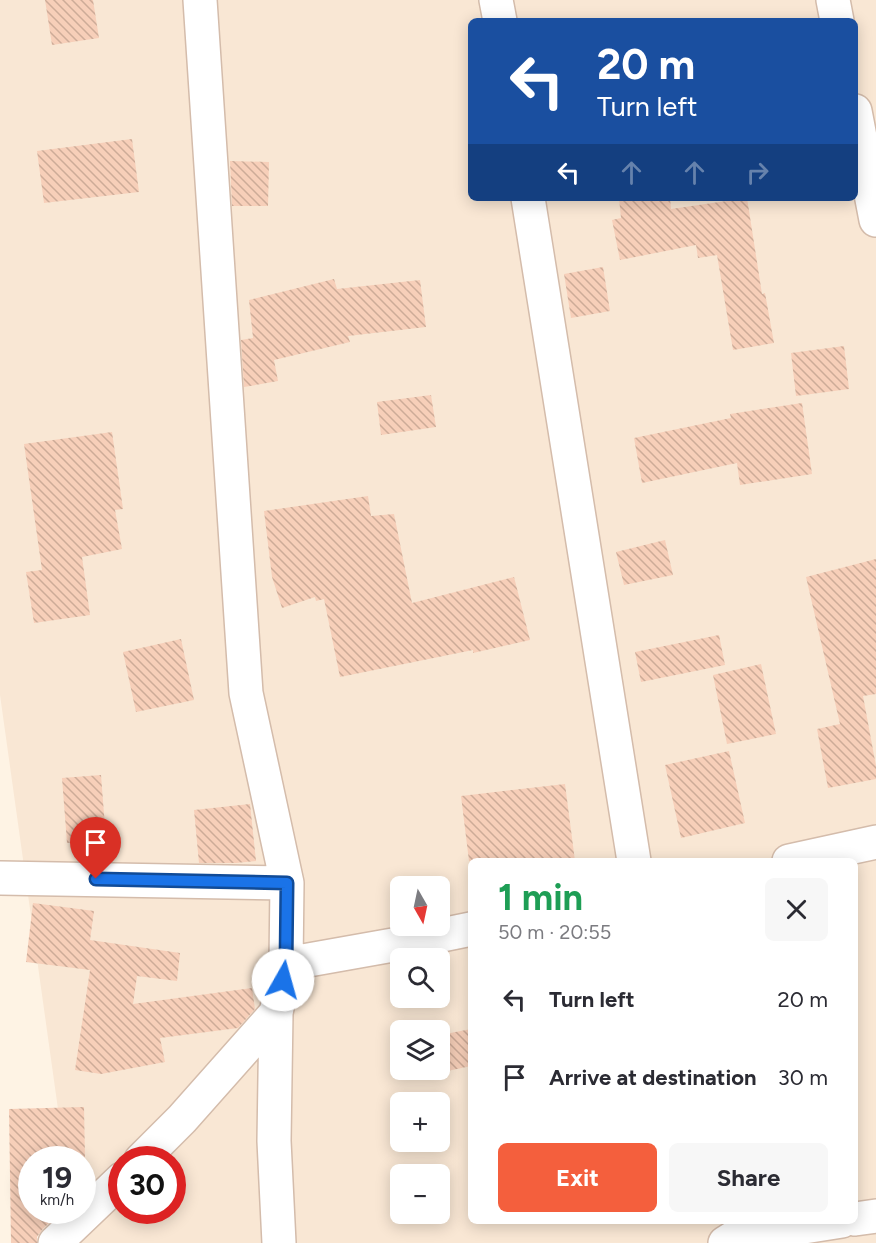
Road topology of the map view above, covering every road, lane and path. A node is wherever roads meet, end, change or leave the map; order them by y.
1 (200, 0) edge
2 (496, 0) edge
3 (833, 0) edge
4 (499, 18) edge
5 (836, 18) edge
6 (858, 127) edge
7 (528, 201) edge
8 (876, 220) edge
9 (876, 842) edge
10 (634, 858) edge
11 (803, 858) edge
12 (0, 878) edge
13 (287, 883) junction
14 (468, 930) edge
15 (286, 964) junction
16 (276, 1013) junction
17 (155, 1146) edge
18 (108, 1192) edge
19 (876, 1216) edge
20 (858, 1219) edge
21 (823, 1224) edge
22 (55, 1243) edge
23 (279, 1243) edge
24 (725, 1243) edge

1 - 13 street
2 - 4 street
3 - 5 street
6 - 8 street
7 - 10 street
9 - 11 street
12 - 13 street
13 - 15 street
14 - 15 street
15 - 16 street
16 - 17 street
16 - 23 street
18 - 22 street
19 - 20 street
21 - 24 street

